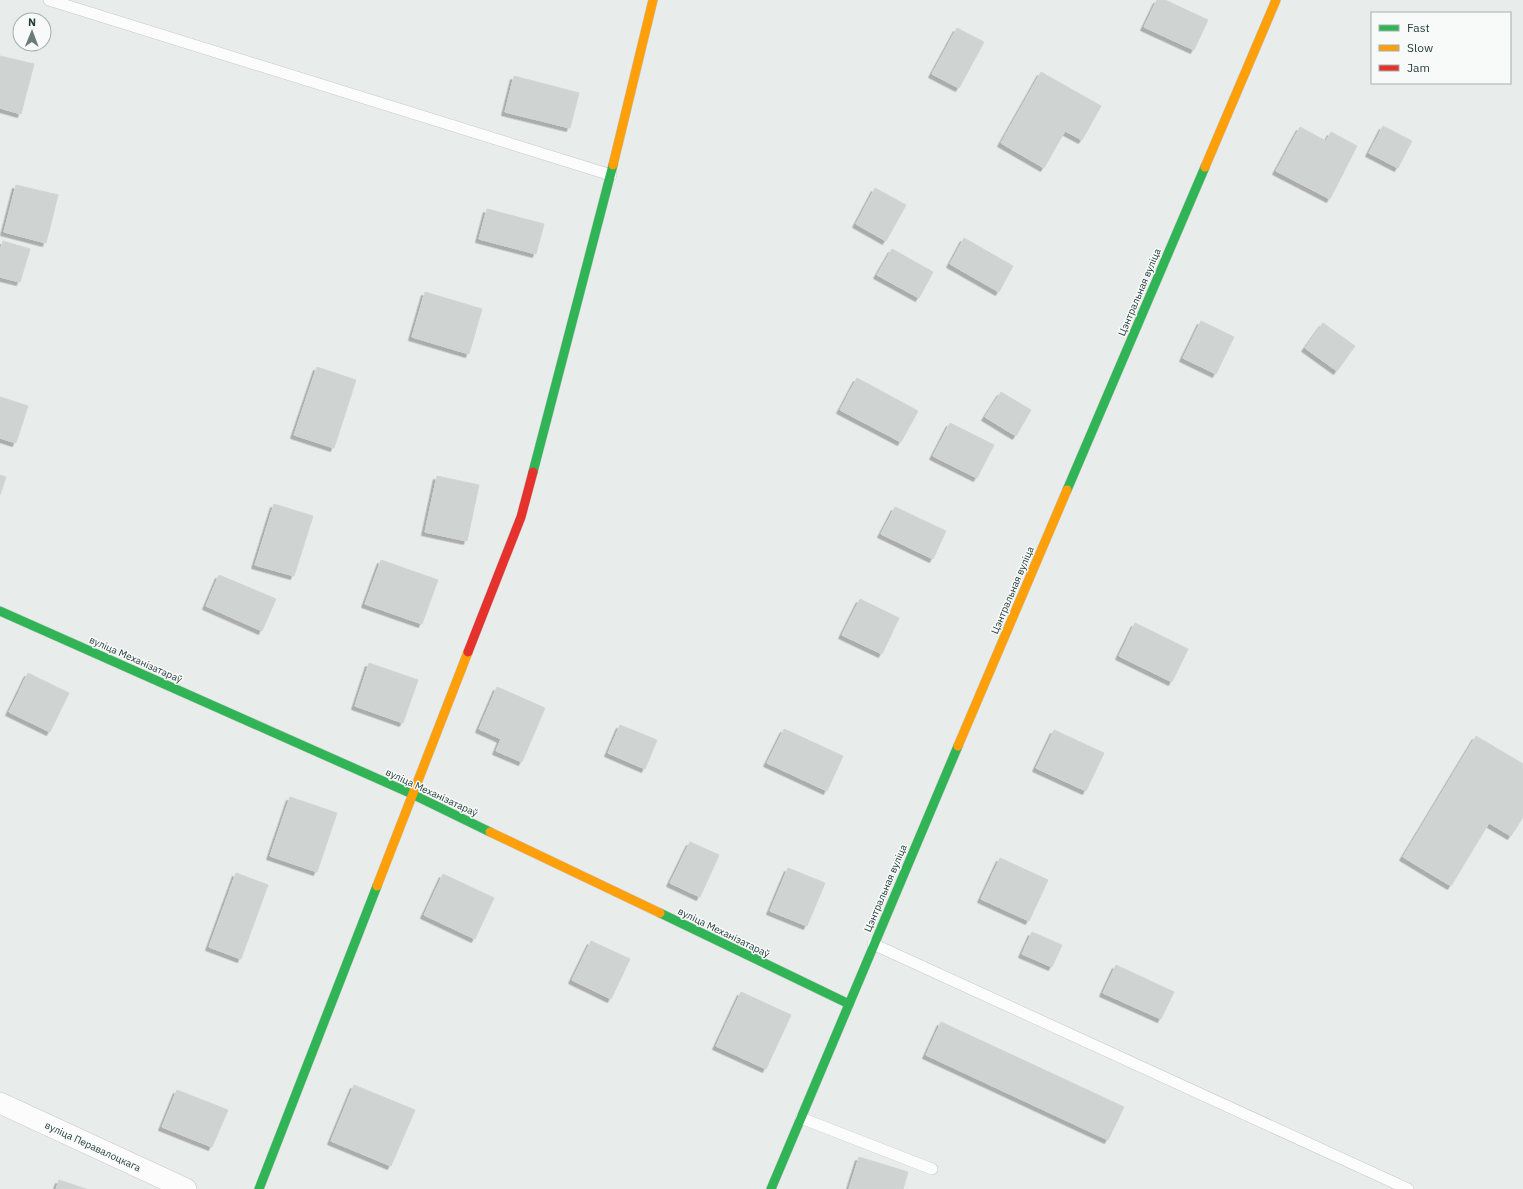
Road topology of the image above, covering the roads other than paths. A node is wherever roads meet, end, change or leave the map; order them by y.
1 (49, 0) edge
2 (653, 0) edge
3 (1276, 0) edge
4 (611, 175) junction
5 (0, 611) edge
6 (412, 794) junction
7 (873, 944) junction
8 (849, 1004) junction
9 (0, 1103) edge
10 (801, 1118) junction
11 (932, 1169) dead end
12 (186, 1189) edge
13 (259, 1189) edge
14 (771, 1189) edge
15 (1408, 1189) edge

1 - 4 lane
2 - 4 street
3 - 7 street, Цэнтральная вуліца
4 - 6 street
5 - 6 street, вуліца Механізатараў
6 - 8 street, вуліца Механізатараў
6 - 13 street
7 - 8 street, Цэнтральная вуліца
7 - 15 lane
8 - 10 street, Цэнтральная вуліца
9 - 12 street, вуліца Перавалоцкага
10 - 11 lane
10 - 14 street, Цэнтральная вуліца

